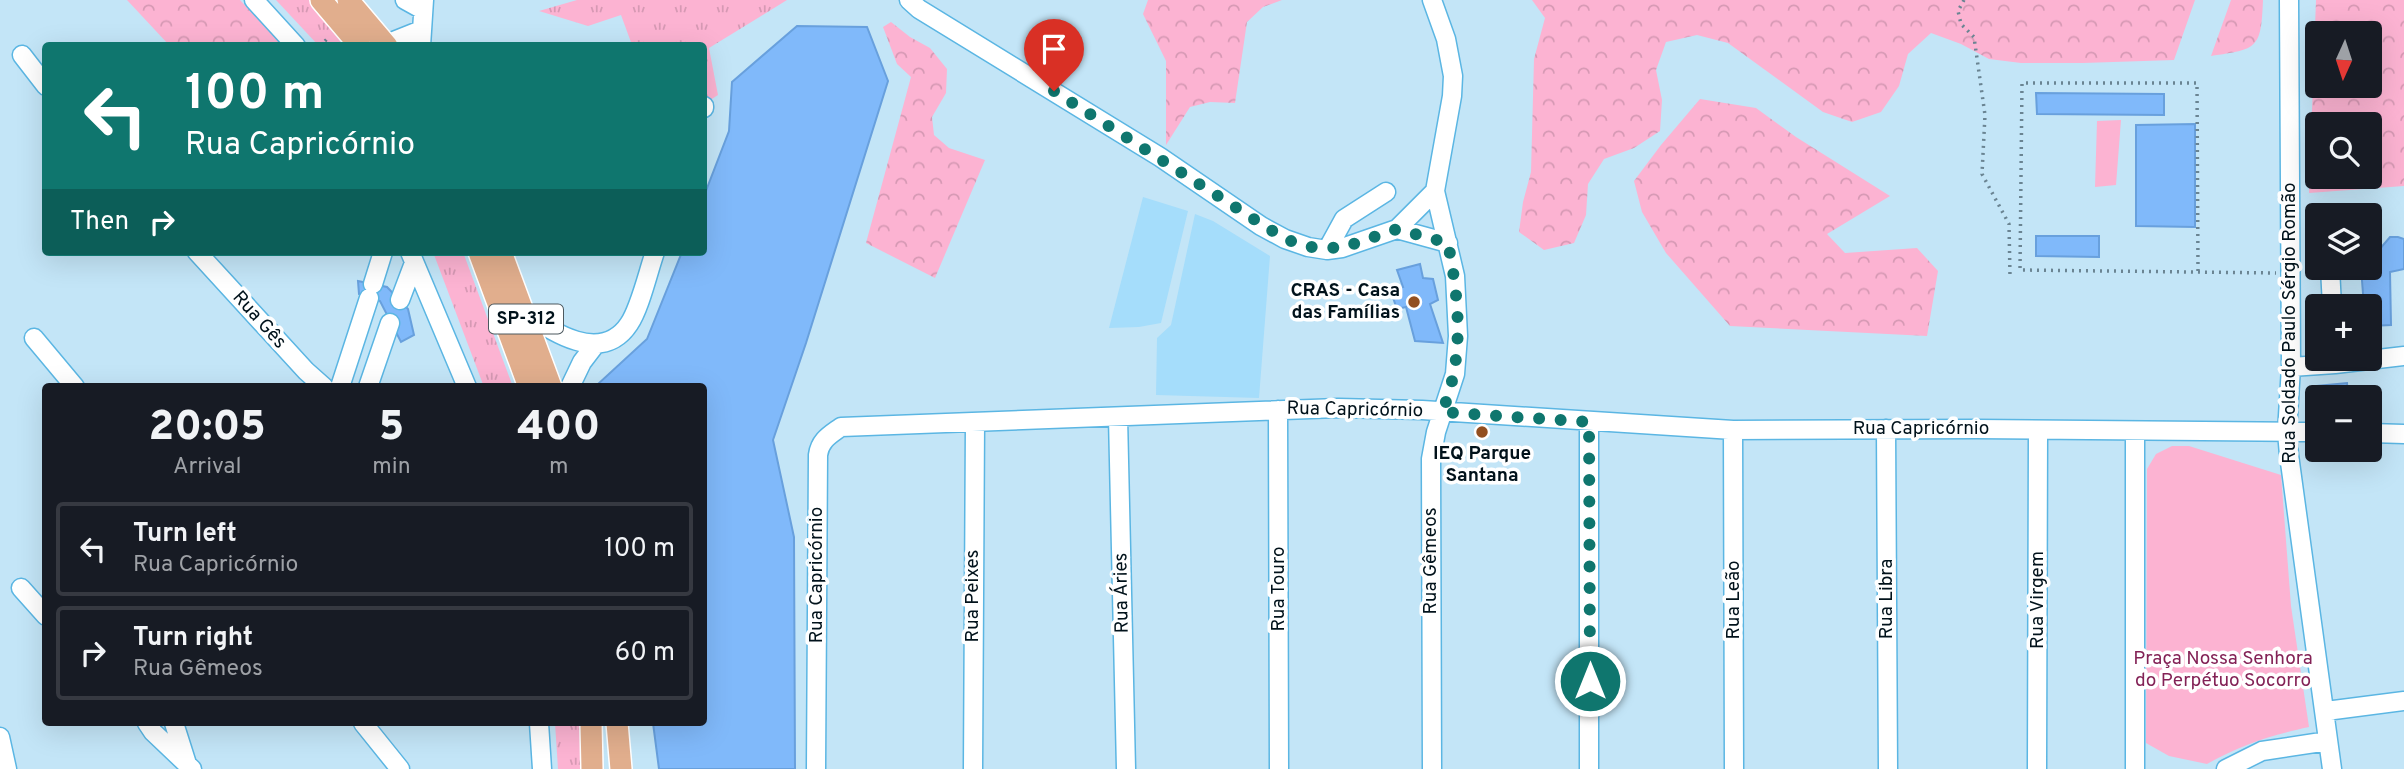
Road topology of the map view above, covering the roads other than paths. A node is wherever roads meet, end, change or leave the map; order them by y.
1 (254, 0) edge
2 (321, 0) edge
3 (348, 0) edge
4 (405, 0) edge
5 (909, 0) edge
6 (1432, 0) edge
7 (2289, 0) edge
8 (424, 5) edge
9 (421, 38) edge
10 (292, 42) edge
11 (357, 42) edge
12 (384, 42) edge
13 (402, 42) edge
14 (22, 55) dead end
15 (42, 81) edge
16 (1435, 191) junction
17 (1386, 192) dead end
18 (1397, 229) junction
19 (1448, 243) junction
20 (1327, 250) junction
21 (201, 256) edge
22 (382, 256) edge
23 (481, 256) edge
24 (502, 256) edge
25 (654, 256) edge
26 (412, 257) edge
27 (400, 300) dead end
28 (523, 311) junction
29 (390, 323) dead end
30 (34, 338) dead end
31 (596, 345) junction
32 (2404, 356) edge
33 (2382, 358) edge
34 (2305, 365) edge
35 (2291, 367) junction
36 (72, 383) edge
37 (320, 383) edge
38 (341, 383) edge
39 (369, 383) edge
40 (465, 383) edge
41 (528, 383) edge
42 (550, 383) edge
43 (572, 383) edge
44 (1278, 410) junction
45 (1442, 412) junction
46 (1118, 416) junction
47 (975, 422) junction
48 (1589, 422) junction
49 (1886, 429) junction
50 (1733, 430) junction
51 (2038, 431) junction
52 (2135, 432) junction
53 (2287, 432) junction
54 (2305, 432) edge
55 (2382, 433) edge
56 (2404, 434) edge
57 (20, 587) dead end
58 (42, 612) edge
59 (2404, 701) edge
60 (2326, 712) junction
61 (149, 726) edge
62 (175, 726) edge
63 (365, 726) edge
64 (540, 726) edge
65 (591, 726) edge
66 (617, 726) edge
67 (0, 737) edge
68 (2328, 741) junction
69 (190, 766) edge
70 (7, 769) edge
71 (400, 769) edge
72 (542, 769) edge
73 (592, 769) edge
74 (621, 769) edge
75 (816, 769) edge
76 (974, 769) edge
77 (1126, 769) edge
78 (1279, 769) edge
79 (1433, 769) edge
80 (1589, 769) edge
81 (1734, 769) edge
82 (1888, 769) edge
83 (2038, 769) edge
84 (2135, 769) edge
85 (2226, 769) edge
86 (2332, 769) edge

1 - 10 street
2 - 11 main road
3 - 12 main road
4 - 8 street
5 - 20 street
6 - 16 street
7 - 35 street, Rua Soldado Paulo Sérgio Romão
8 - 9 street
9 - 13 street
14 - 15 street
16 - 18 street
16 - 19 street, Rua Gêmeos
17 - 20 street
18 - 19 street
18 - 20 street
19 - 45 street, Rua Gêmeos
21 - 37 street, Rua Gês
22 - 38 street
23 - 41 main road, SP-312
24 - 28 main road, SP-312
25 - 31 street
26 - 27 street
26 - 40 street
28 - 31 street
28 - 42 main road, SP-312
29 - 39 street
30 - 36 street
31 - 43 street
32 - 33 street
34 - 35 street
35 - 53 street, Rua Soldado Paulo Sérgio Romão
44 - 45 street, Rua Capricórnio
44 - 46 street, Rua Capricórnio
44 - 78 street, Rua Touro
45 - 48 street, Rua Capricórnio
45 - 79 street, Rua Gêmeos
46 - 47 street, Rua Capricórnio
46 - 77 street, Rua Áries
47 - 75 street, Rua Capricórnio
47 - 76 street, Rua Peixes
48 - 50 street, Rua Capricórnio
48 - 80 street
49 - 50 street, Rua Capricórnio
49 - 51 street, Rua Capricórnio
49 - 82 street, Rua Libra
50 - 81 street, Rua Leão
51 - 52 street, Rua Capricórnio
51 - 83 street, Rua Virgem
52 - 53 street, Rua Capricórnio
52 - 84 street
53 - 54 street, Rua Capricórnio
53 - 60 street, Rua Soldado Paulo Sérgio Romão
55 - 56 street
57 - 58 street
59 - 60 street
60 - 68 street, Rua Soldado Paulo Sérgio Romão
61 - 69 street
62 - 69 street
63 - 71 street
64 - 72 street
65 - 73 main road
66 - 74 main road
67 - 70 street
68 - 85 street
68 - 86 street, Rua Soldado Paulo Sérgio Romão

